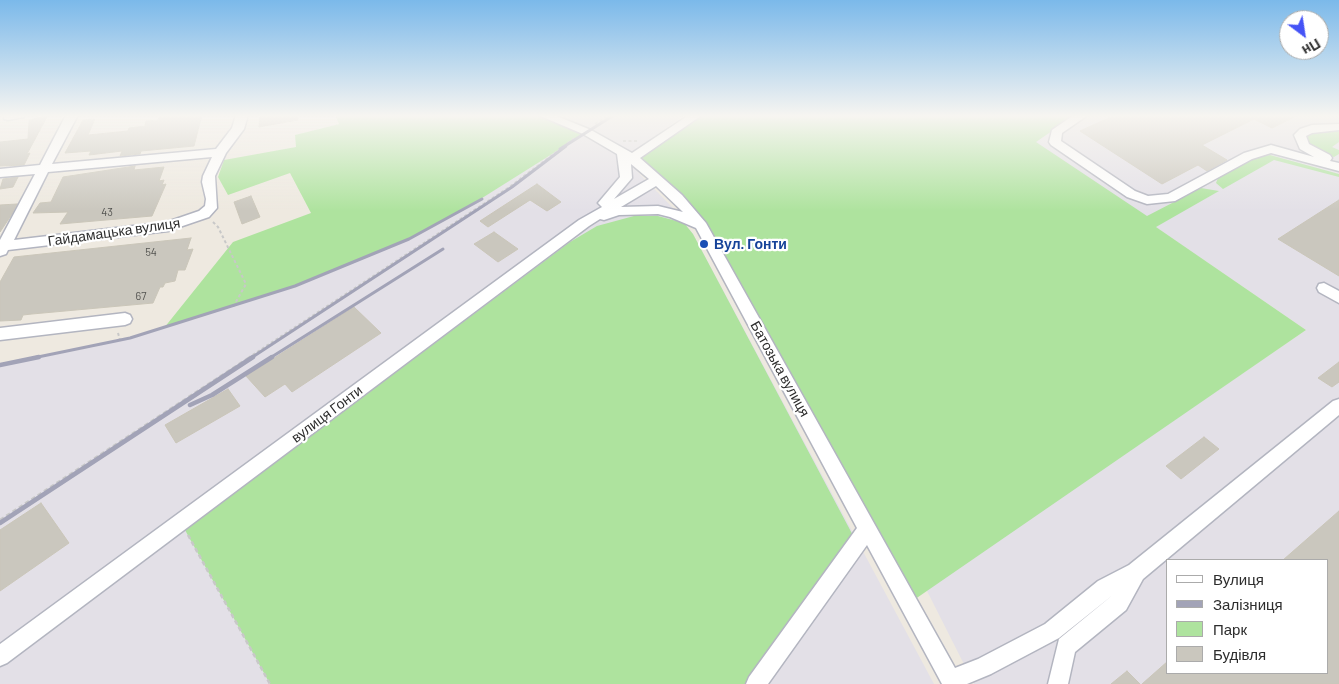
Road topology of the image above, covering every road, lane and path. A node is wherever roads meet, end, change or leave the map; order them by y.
1 (57, 147) edge
2 (224, 147) edge
3 (563, 147) edge
4 (613, 147) edge
5 (641, 147) edge
6 (1062, 147) edge
7 (1305, 147) edge
8 (220, 152) junction
9 (627, 155) junction
10 (1339, 162) edge
11 (1339, 167) edge
12 (46, 169) junction
13 (0, 173) edge
14 (658, 179) junction
15 (204, 214) junction
16 (584, 223) junction
17 (701, 226) junction
18 (1, 248) edge
19 (1324, 288) dead end
20 (1339, 298) edge
21 (232, 307) dead end
22 (124, 319) dead end
23 (0, 334) edge
24 (1339, 406) edge
25 (0, 520) edge
26 (181, 522) junction
27 (867, 529) junction
28 (1136, 572) junction
29 (1052, 631) junction
30 (1066, 646) junction
31 (0, 656) edge
32 (952, 682) edge
33 (270, 684) edge
34 (756, 684) edge
35 (1058, 684) edge

1 - 12 street
2 - 8 street
3 - 25 path
4 - 9 street, Батозька вулиця
5 - 9 street
6 - 11 street
7 - 10 street
8 - 12 street
8 - 15 street
9 - 14 street, Батозька вулиця
9 - 16 street
12 - 13 street
12 - 18 street
14 - 16 street, вулиця Гонти
14 - 17 street, Батозька вулиця
15 - 18 street, Гайдамацька вулиця
15 - 21 path
16 - 17 street
16 - 26 street, вулиця Гонти
17 - 27 street, Батозька вулиця
19 - 20 street
22 - 23 street
24 - 28 street
26 - 31 street, вулиця Гонти
26 - 33 path
27 - 32 street, Батозька вулиця
27 - 34 street
28 - 29 street
28 - 30 street
29 - 30 street
29 - 32 street
30 - 35 street

